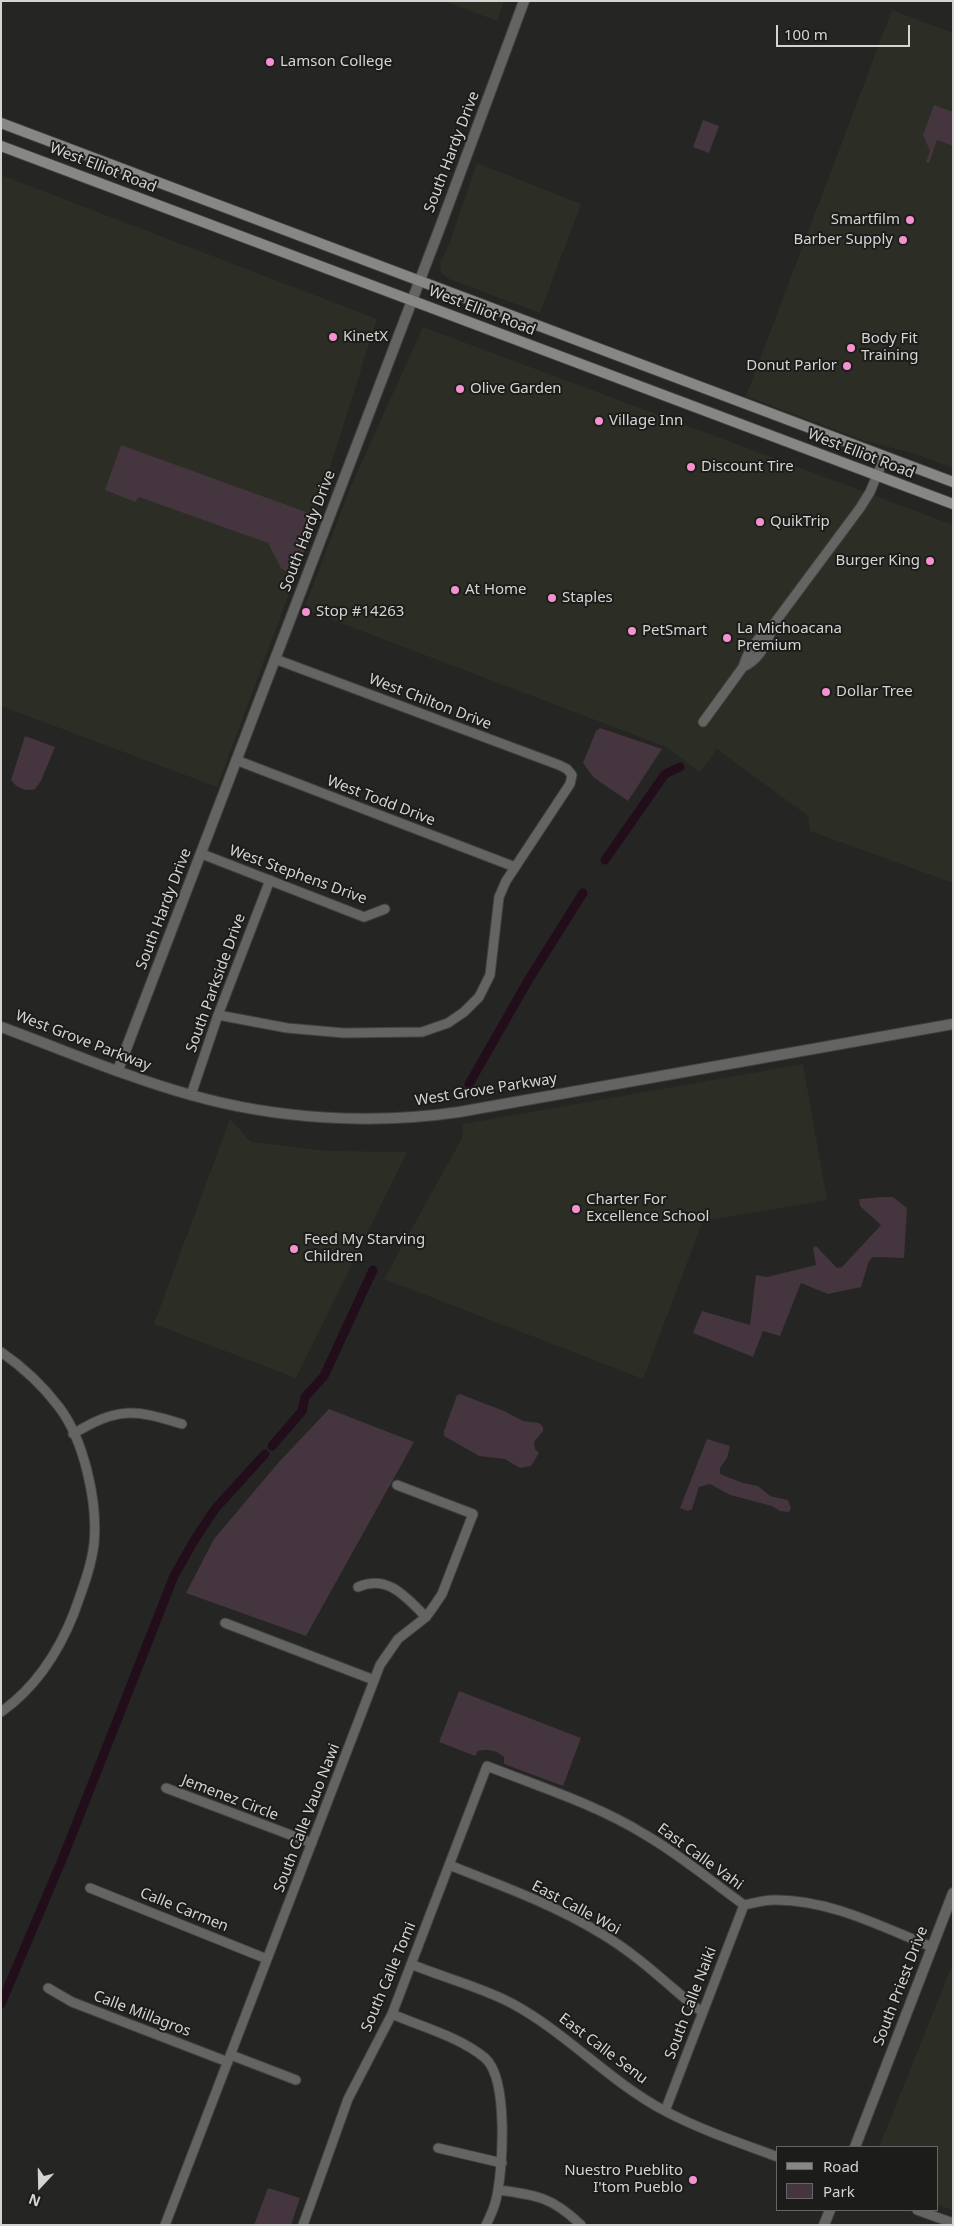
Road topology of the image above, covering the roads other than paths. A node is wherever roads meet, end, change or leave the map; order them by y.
1 (524, 1) edge
2 (1, 123) edge
3 (1, 146) edge
4 (419, 281) junction
5 (412, 301) junction
6 (885, 456) junction
7 (877, 476) junction
8 (953, 482) edge
9 (953, 504) edge
10 (275, 658) junction
11 (703, 722) dead end
12 (236, 760) junction
13 (202, 854) junction
14 (515, 868) junction
15 (270, 880) junction
16 (385, 910) dead end
17 (218, 1015) junction
18 (953, 1024) edge
19 (1, 1027) edge
20 (118, 1070) junction
21 (191, 1095) junction
22 (1, 1352) edge
23 (182, 1424) dead end
24 (73, 1434) junction
25 (397, 1486) dead end
26 (358, 1587) dead end
27 (426, 1618) junction
28 (225, 1623) dead end
29 (374, 1680) junction
30 (1, 1712) edge
31 (486, 1766) joint
32 (166, 1788) dead end
33 (312, 1843) junction
34 (449, 1865) junction
35 (90, 1888) dead end
36 (953, 1893) edge
37 (744, 1905) junction
38 (950, 1905) edge
39 (932, 1947) junction
40 (268, 1959) junction
41 (411, 1964) junction
42 (48, 1988) dead end
43 (703, 2012) junction
44 (392, 2014) junction
45 (229, 2058) junction
46 (296, 2080) dead end
47 (665, 2111) junction
48 (855, 2146) edge
49 (438, 2148) dead end
50 (776, 2156) edge
51 (502, 2163) junction
52 (498, 2190) junction
53 (830, 2211) edge
54 (920, 2211) edge
55 (953, 2223) edge
56 (166, 2225) edge
57 (303, 2225) edge
58 (486, 2225) edge
59 (581, 2225) edge
60 (824, 2225) edge

1 - 4 street, South Hardy Drive
2 - 4 main road, West Elliot Road
3 - 5 main road, West Elliot Road
4 - 5 street, South Hardy Drive
4 - 6 main road, West Elliot Road
5 - 7 main road, West Elliot Road
5 - 10 street, South Hardy Drive
6 - 7 street
6 - 8 main road, West Elliot Road
7 - 9 main road, West Elliot Road
7 - 11 street
10 - 12 street, South Hardy Drive
10 - 14 street, West Chilton Drive
12 - 13 street, South Hardy Drive
12 - 14 street, West Todd Drive
13 - 15 street, West Stephens Drive
13 - 20 street, South Hardy Drive
14 - 17 street
15 - 16 street, West Stephens Drive
15 - 17 street, South Parkside Drive
17 - 21 street, South Parkside Drive
18 - 21 street, West Grove Parkway
19 - 20 street, West Grove Parkway
20 - 21 street, West Grove Parkway
22 - 24 street
23 - 24 street
24 - 30 street
25 - 27 street, South Calle Vauo Nawi
26 - 27 street
27 - 29 street, South Calle Vauo Nawi
28 - 29 street
29 - 33 street, South Calle Vauo Nawi
31 - 34 street, South Calle Tomi
31 - 37 street, East Calle Vahi
32 - 33 street, Jemenez Circle
33 - 40 street, South Calle Vauo Nawi
34 - 41 street, South Calle Tomi
34 - 43 street, East Calle Woi
35 - 40 street, Calle Carmen
36 - 38 street, South Priest Drive
37 - 39 street, East Calle Vahi
37 - 43 street, South Calle Naiki
38 - 39 street, South Priest Drive
39 - 48 street, South Priest Drive
40 - 45 street, South Calle Vauo Nawi
41 - 44 street, South Calle Tomi
41 - 47 street, East Calle Senu
42 - 45 street, Calle Millagros
43 - 47 street, South Calle Naiki
44 - 51 street
44 - 57 street, South Calle Tomi
45 - 46 street, Calle Millagros
45 - 56 street, South Calle Vauo Nawi
47 - 50 street, East Calle Senu
49 - 51 street
51 - 52 street
52 - 58 street
52 - 59 street
53 - 60 street
54 - 55 street

